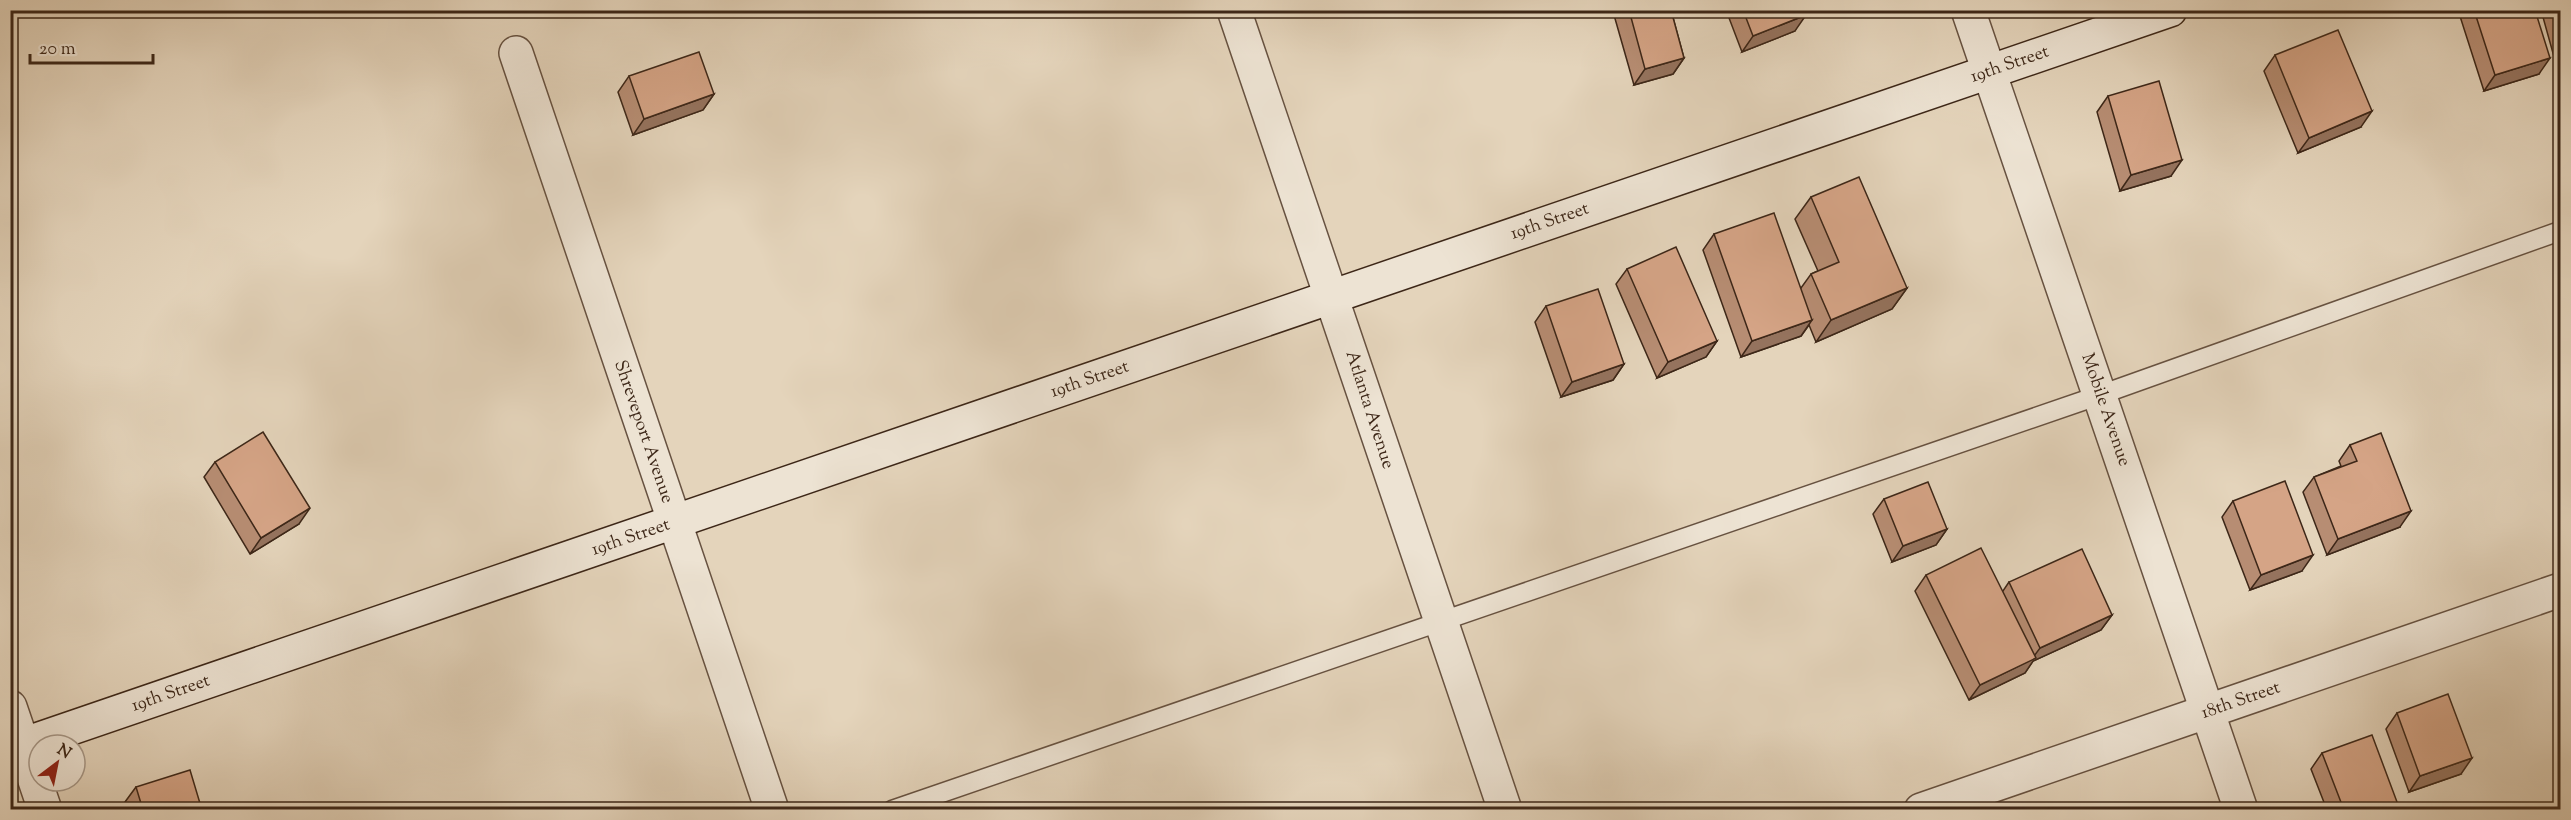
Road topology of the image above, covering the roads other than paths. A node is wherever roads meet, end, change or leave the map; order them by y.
1 (1234, 10) edge
2 (1968, 10) edge
3 (2170, 10) edge
4 (516, 53) dead end
5 (1989, 73) junction
6 (2560, 231) edge
7 (1332, 297) junction
8 (2100, 395) junction
9 (673, 524) junction
10 (2560, 590) edge
11 (1440, 622) junction
12 (10, 707) edge
13 (2208, 712) junction
14 (17, 747) edge
15 (45, 810) edge
16 (772, 810) edge
17 (891, 810) edge
18 (1505, 810) edge
19 (1921, 810) edge
20 (2241, 810) edge

1 - 7 street, Atlanta Avenue
2 - 5 street, Mobile Avenue
3 - 5 street, 19th Street
4 - 9 street, Shreveport Avenue
5 - 7 street, 19th Street
5 - 8 street, Mobile Avenue
6 - 8 lane
7 - 9 street, 19th Street
7 - 11 street, Atlanta Avenue
8 - 11 lane
8 - 13 street, Mobile Avenue
9 - 14 street, 19th Street
9 - 16 street, Shreveport Avenue
10 - 13 street, 18th Street
11 - 17 lane
11 - 18 street, Atlanta Avenue
12 - 14 street
13 - 19 street, 18th Street
13 - 20 street, Mobile Avenue
14 - 15 street

